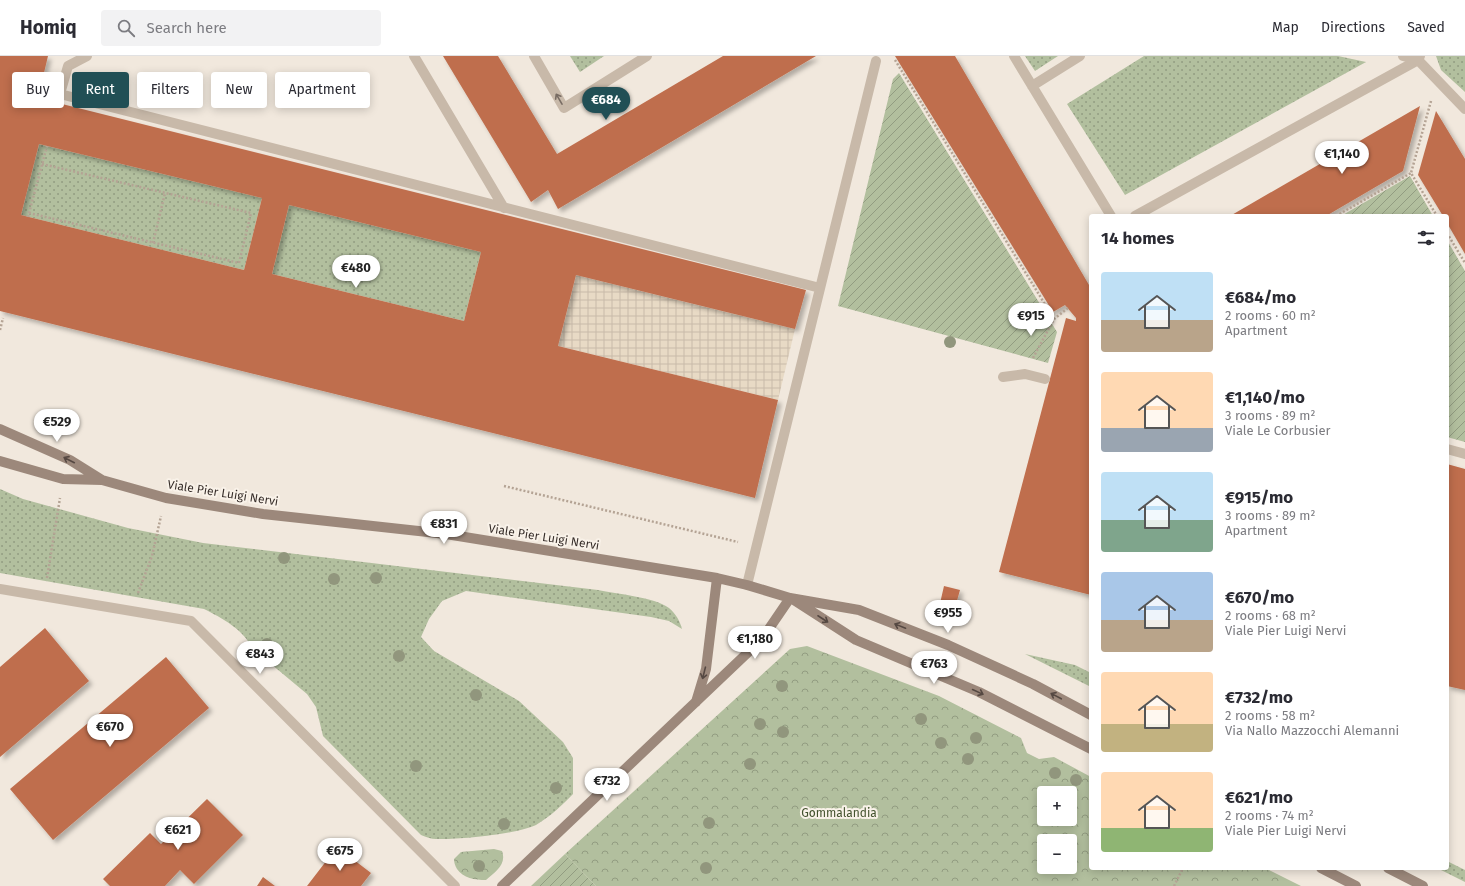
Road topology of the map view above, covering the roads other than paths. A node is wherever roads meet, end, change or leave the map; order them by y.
1 (87, 56) edge
2 (414, 56) edge
3 (534, 56) edge
4 (647, 56) edge
5 (1014, 56) edge
6 (1080, 56) edge
7 (1403, 56) edge
8 (1419, 58) edge
9 (876, 61) dead end
10 (1032, 86) junction
11 (1465, 109) edge
12 (504, 208) junction
13 (1110, 214) edge
14 (1139, 214) edge
15 (820, 288) junction
16 (1003, 377) dead end
17 (1045, 379) dead end
18 (0, 429) edge
19 (1449, 450) edge
20 (1465, 454) edge
21 (0, 461) edge
22 (102, 480) junction
23 (717, 578) junction
24 (747, 585) junction
25 (0, 589) edge
26 (790, 598) junction
27 (696, 702) junction
28 (1089, 714) edge
29 (1089, 748) edge
30 (1325, 870) edge
31 (1392, 870) edge
32 (455, 886) edge
33 (502, 886) edge
34 (1356, 886) edge
35 (1423, 886) edge

1 - 12 street
2 - 12 street
4 -> 3 street
5 - 10 street
6 - 10 street
7 - 8 street
8 - 11 street
8 - 14 street
9 - 15 street
10 - 13 street
12 - 15 street
15 - 24 street
16 - 17 street
22 -> 18 street, Viale Pier Luigi Nervi
19 - 20 street
21 - 22 street, Viale Pier Luigi Nervi
22 - 23 street, Viale Pier Luigi Nervi
23 - 24 street, Viale Pier Luigi Nervi
23 -> 27 street
24 - 26 street, Viale Pier Luigi Nervi
25 - 32 street
26 - 27 street
28 -> 26 street, Viale Pier Luigi Nervi
26 -> 29 street, Viale Pier Luigi Nervi
27 - 33 street
30 - 34 street
31 - 35 street

